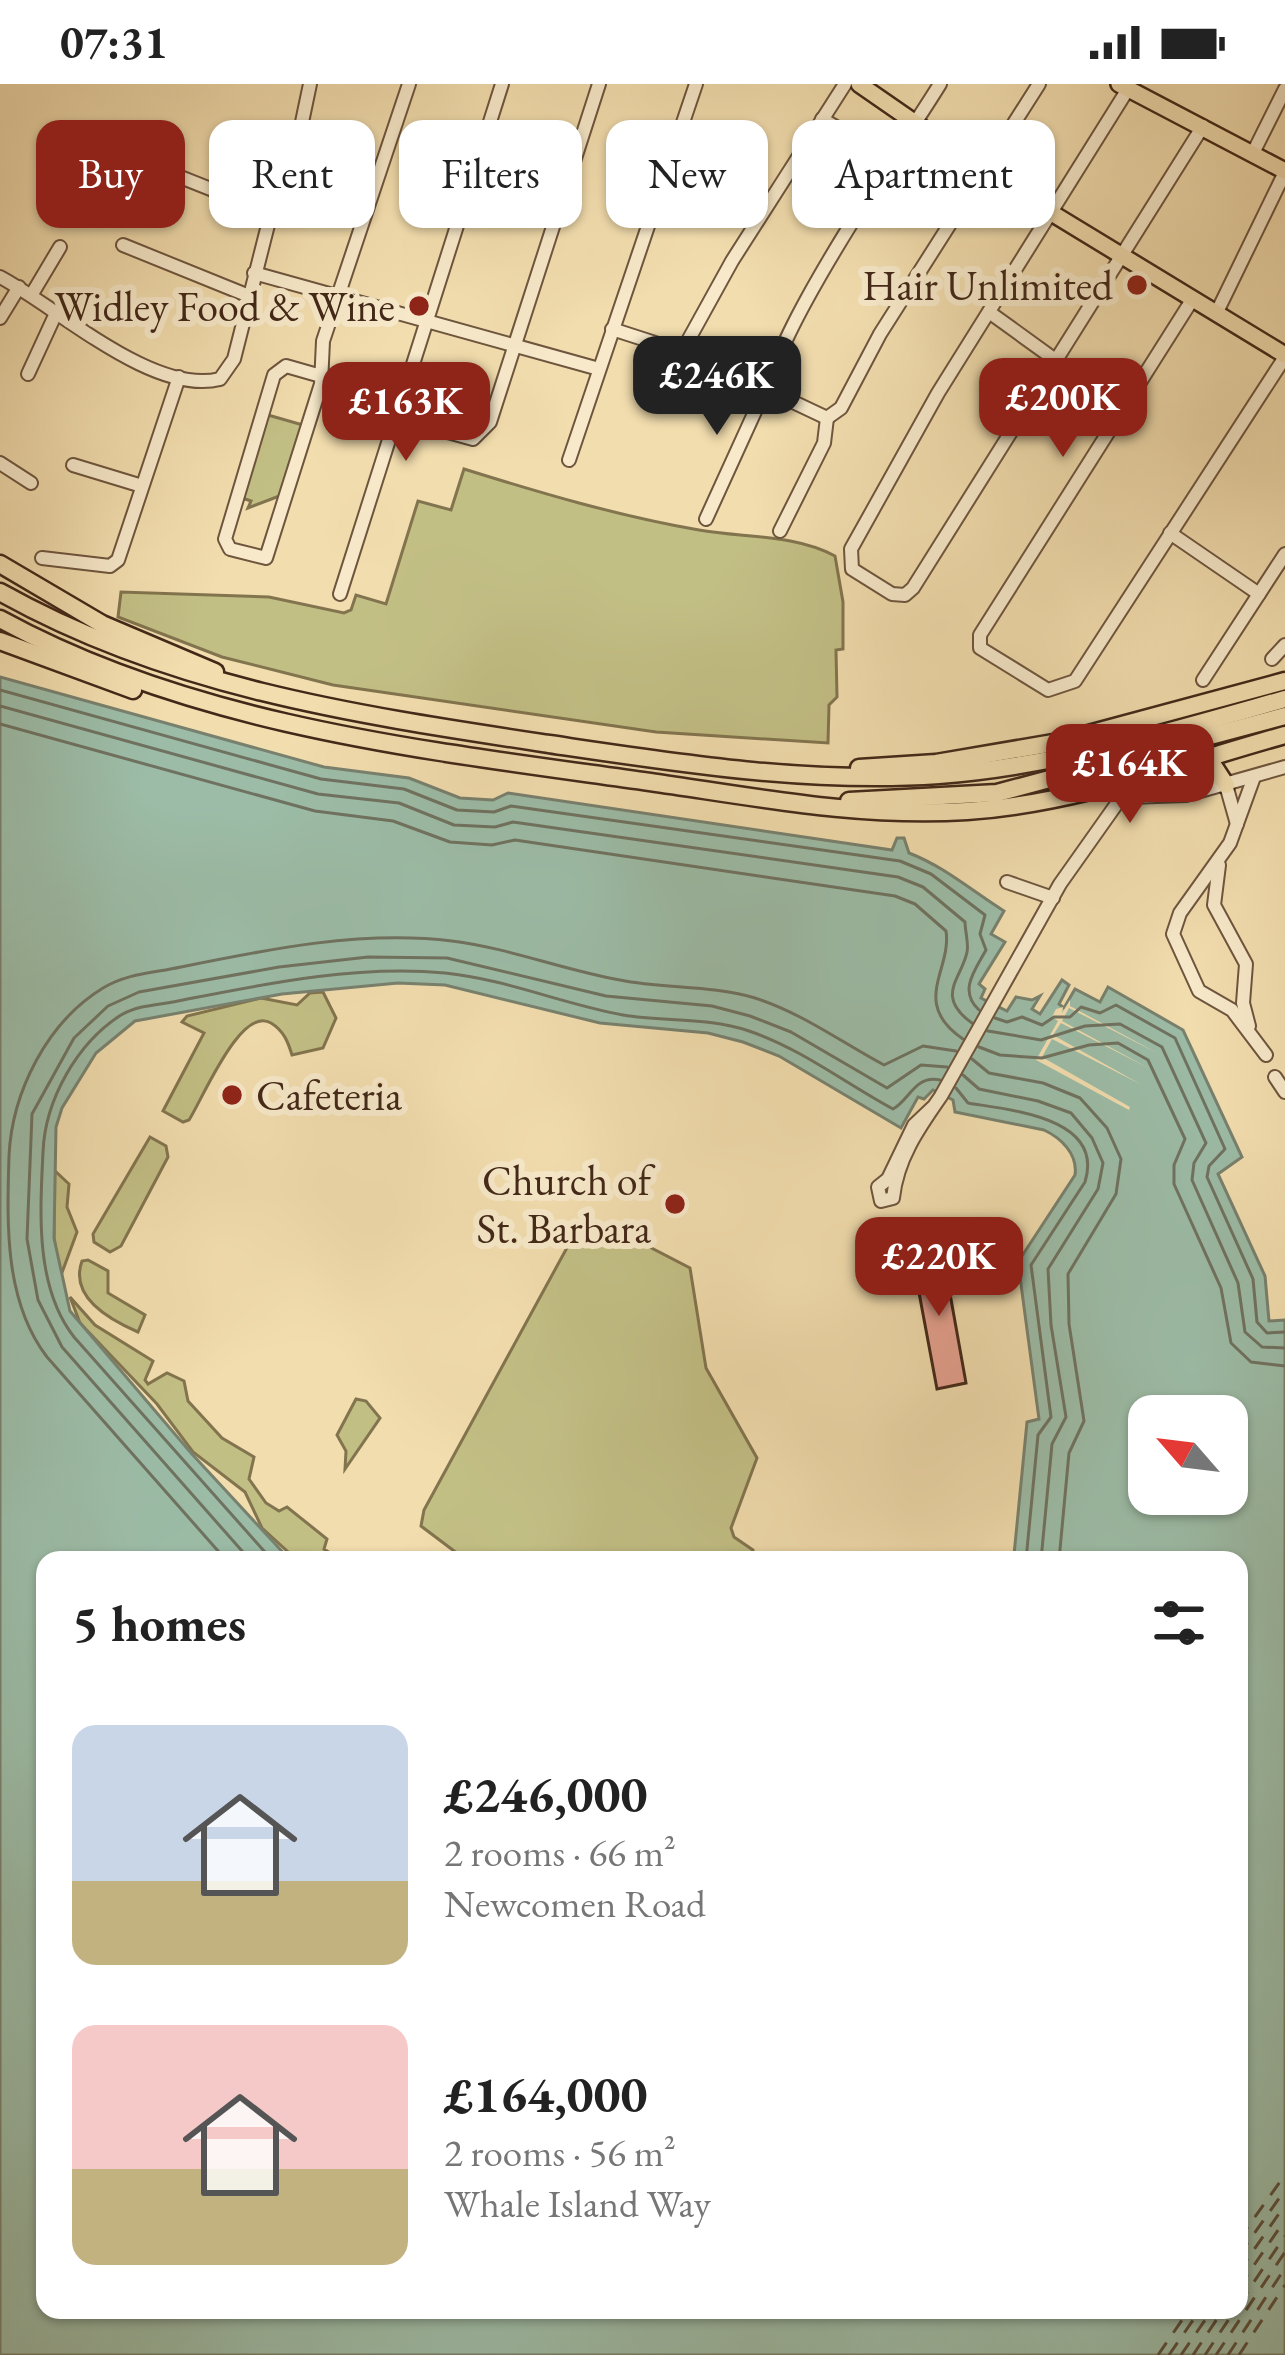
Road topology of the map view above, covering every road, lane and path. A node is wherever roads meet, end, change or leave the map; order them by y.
1 (310, 84) edge
2 (409, 84) edge
3 (502, 84) edge
4 (599, 84) edge
5 (696, 84) edge
6 (845, 84) edge
7 (859, 84) edge
8 (940, 84) edge
9 (1039, 84) edge
10 (1123, 87) edge
11 (1285, 89) edge
12 (822, 119) joint
13 (302, 120) edge
14 (914, 120) edge
15 (918, 120) edge
16 (1016, 120) edge
17 (1203, 126) junction
18 (1253, 153) junction
19 (1285, 171) edge
20 (1055, 208) edge
21 (1055, 213) edge
22 (268, 228) edge
23 (851, 228) edge
24 (946, 228) edge
25 (1043, 228) edge
26 (123, 245) dead end
27 (53, 251) dead end
28 (1120, 255) junction
29 (254, 273) junction
30 (0, 277) edge
31 (25, 291) junction
32 (337, 295) junction
33 (249, 296) junction
34 (1192, 300) junction
35 (57, 311) junction
36 (989, 312) junction
37 (1216, 314) junction
38 (0, 318) edge
39 (426, 319) junction
40 (613, 329) junction
41 (512, 344) junction
42 (1285, 356) edge
43 (1054, 359) junction
44 (599, 369) junction
45 (28, 374) dead end
46 (320, 376) junction
47 (179, 377) junction
48 (772, 392) junction
49 (826, 418) junction
50 (444, 431) dead end
51 (481, 433) junction
52 (476, 448) dead end
53 (569, 460) dead end
54 (80, 462) dead end
55 (0, 464) edge
56 (26, 476) dead end
57 (142, 486) junction
58 (706, 518) dead end
59 (780, 531) dead end
60 (1170, 533) junction
61 (1284, 555) edge
62 (42, 558) dead end
63 (0, 564) edge
64 (0, 592) edge
65 (340, 594) dead end
66 (1259, 594) junction
67 (0, 619) edge
68 (0, 641) edge
69 (1285, 645) edge
70 (1272, 658) dead end
71 (1204, 680) dead end
72 (1285, 681) edge
73 (1285, 699) edge
74 (289, 700) junction
75 (234, 709) junction
76 (1285, 716) edge
77 (1285, 735) edge
78 (1198, 759) junction
79 (1285, 767) edge
80 (799, 775) junction
81 (1254, 777) junction
82 (1226, 785) junction
83 (800, 802) junction
84 (1238, 825) junction
85 (1220, 857) junction
86 (1007, 882) dead end
87 (1053, 898) junction
88 (1250, 1031) junction
89 (1266, 1055) dead end
90 (1275, 1077) dead end
91 (1285, 1092) edge
92 (934, 1106) junction

1 - 13 street
2 - 32 street
3 - 39 street
4 - 41 street
5 - 40 street
6 - 12 street
7 - 14 main road
8 - 15 street
9 - 16 street
10 - 17 main road
10 - 20 street
11 - 18 street
12 - 40 street
17 - 18 main road
17 - 28 street
18 - 19 main road
19 - 37 street
21 - 28 main road
22 - 29 street
23 - 48 street
24 - 49 street
25 - 36 street
26 - 33 street
27 - 31 street
28 - 34 main road
28 - 43 street
29 - 32 street
29 - 33 street
30 - 31 street
31 - 35 street
31 - 38 street
32 - 39 street
32 - 46 street
33 - 47 street
34 - 37 main road
34 - 60 street
35 - 45 street
35 - 47 street
36 - 43 street
36 - 43 street
37 - 42 main road
39 - 41 street
39 - 65 street
40 - 44 street
41 - 44 street
41 - 51 street
42 - 60 street
44 - 53 street
46 - 46 street
47 - 57 street
48 - 49 street
48 - 58 street
49 - 59 street
50 - 51 street
51 - 52 street
54 - 57 street
55 - 56 street
57 - 62 street
60 - 66 street
61 - 66 street
63 - 74 highway
64 - 74 highway
66 - 71 street
67 - 75 highway
68 - 75 highway
69 - 70 street
72 - 80 highway
73 - 80 highway
74 - 80 highway
75 - 83 highway
76 - 83 highway
77 - 78 highway
78 - 82 highway
78 - 83 highway
79 - 81 street
81 - 82 street
81 - 84 street
82 - 84 street
82 - 87 street
84 - 85 street
85 - 88 street
85 - 88 street
86 - 87 street
87 - 92 street
88 - 89 street
90 - 91 street
92 - 92 street

